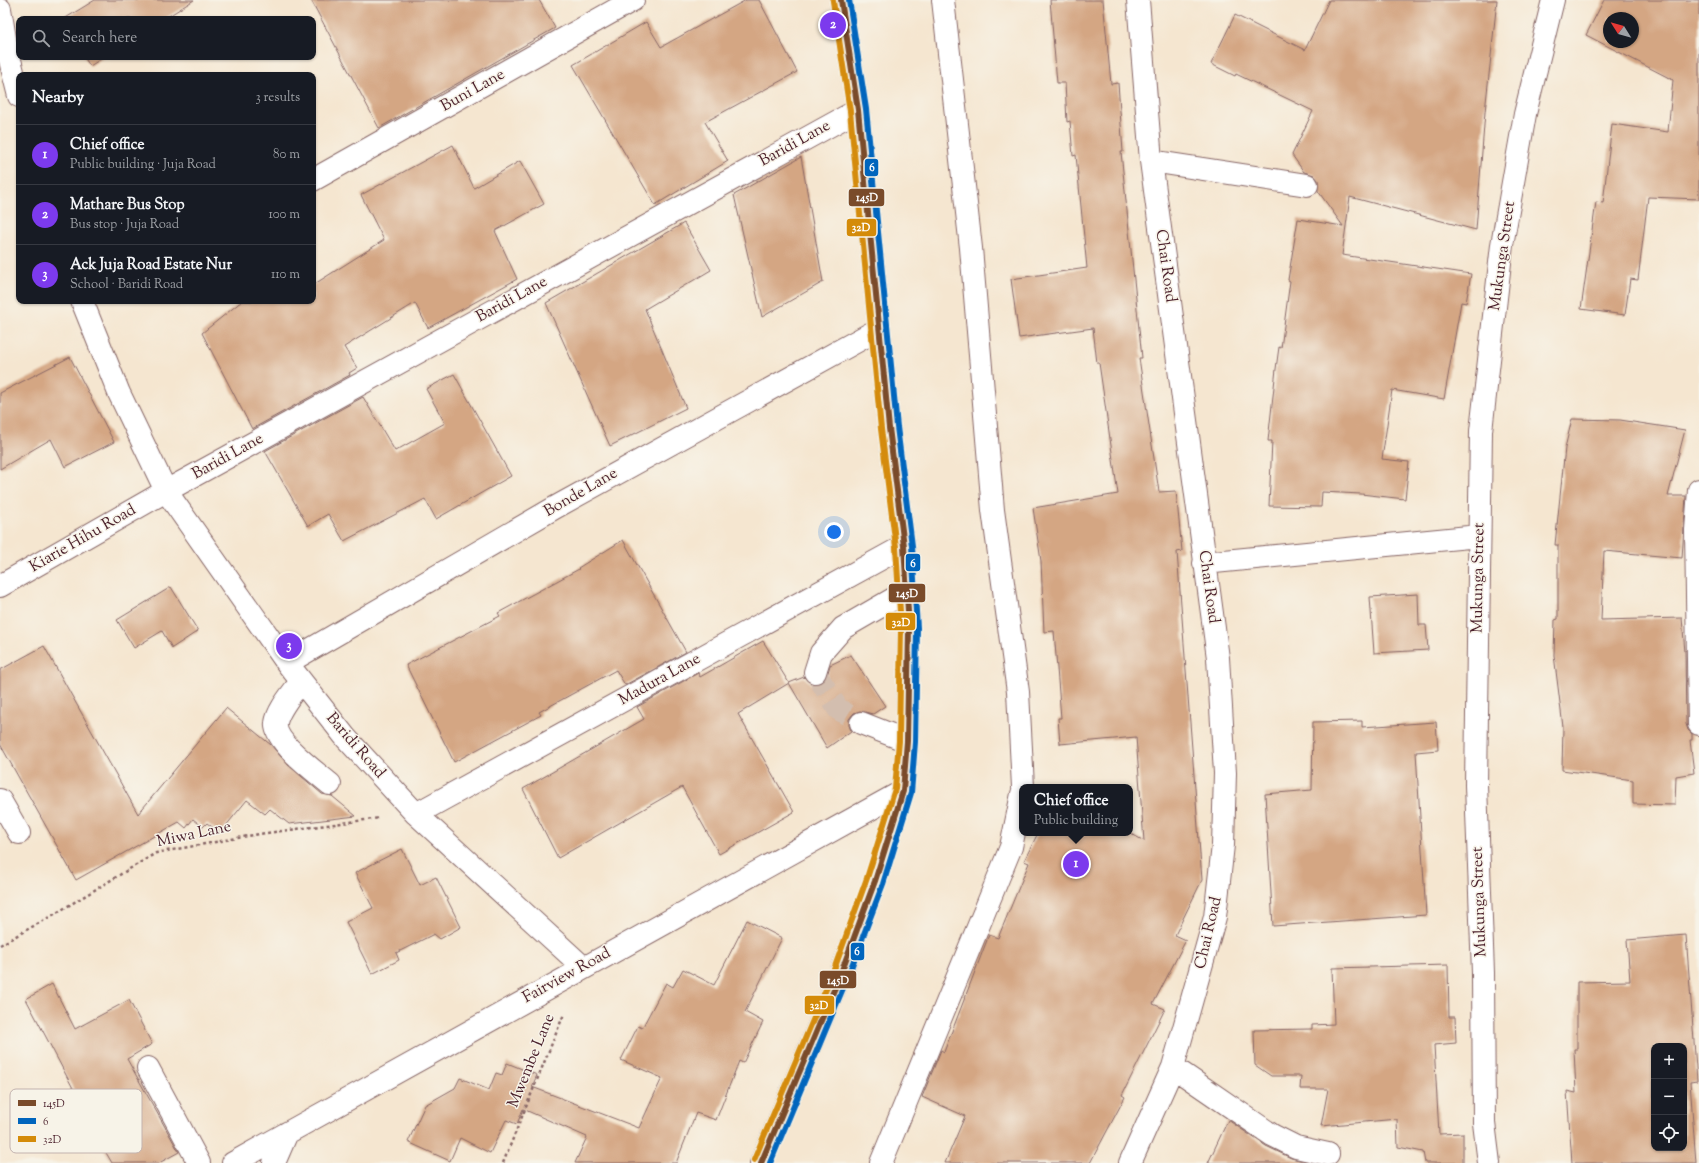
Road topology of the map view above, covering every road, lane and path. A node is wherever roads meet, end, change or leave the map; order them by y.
1 (633, 0) edge
2 (841, 0) edge
3 (943, 0) edge
4 (1138, 0) edge
5 (1553, 0) edge
6 (0, 9) edge
7 (16, 84) edge
8 (858, 110) junction
9 (1151, 161) junction
10 (316, 178) edge
11 (1307, 185) dead end
12 (88, 304) edge
13 (879, 329) junction
14 (1699, 490) edge
15 (166, 491) junction
16 (1479, 536) junction
17 (904, 546) junction
18 (1204, 563) junction
19 (0, 586) edge
20 (907, 591) junction
21 (287, 663) junction
22 (815, 672) dead end
23 (301, 681) junction
24 (861, 723) tunnel mouth
25 (1699, 724) edge
26 (907, 741) junction
27 (330, 784) dead end
28 (1023, 784) edge
29 (903, 791) junction
30 (0, 800) edge
31 (1019, 808) edge
32 (416, 814) junction
33 (19, 833) dead end
34 (0, 944) edge
35 (583, 967) junction
36 (565, 1011) dead end
37 (1173, 1067) junction
38 (148, 1068) dead end
39 (287, 1133) junction
40 (1328, 1154) dead end
41 (199, 1163) edge
42 (233, 1163) edge
43 (274, 1163) edge
44 (503, 1163) edge
45 (761, 1163) edge
46 (880, 1163) edge
47 (1130, 1163) edge
48 (1489, 1163) edge

1 - 10 street, Buni Lane
2 - 8 street
3 - 28 street
4 - 9 street, Chai Road
5 - 16 street, Mukunga Street
6 - 7 street
8 - 13 street
8 - 15 street, Baridi Lane
9 - 11 street
9 - 18 street, Chai Road
12 - 15 street, Baridi Road
13 - 17 street
13 - 21 street, Bonde Lane
14 - 25 street
15 - 19 street, Kiarie Hihu Road
15 - 21 street, Baridi Road
16 - 18 street
16 - 48 street, Mukunga Street
17 - 20 street
17 - 32 street, Madura Lane
18 - 37 street, Chai Road
20 - 22 street
20 - 26 street
21 - 23 street, Baridi Road
23 - 27 street
23 - 32 street, Baridi Road
24 - 26 street
26 - 29 street
29 - 35 street, Fairview Road
29 - 45 street
30 - 33 street
31 - 46 street
32 - 34 path, Miwa Lane
32 - 35 street, Baridi Road
35 - 39 street, Fairview Road
36 - 44 path, Mwembe Lane
37 - 40 street
37 - 47 street, Chai Road
38 - 41 street
39 - 42 street, Fairview Road
39 - 43 street

